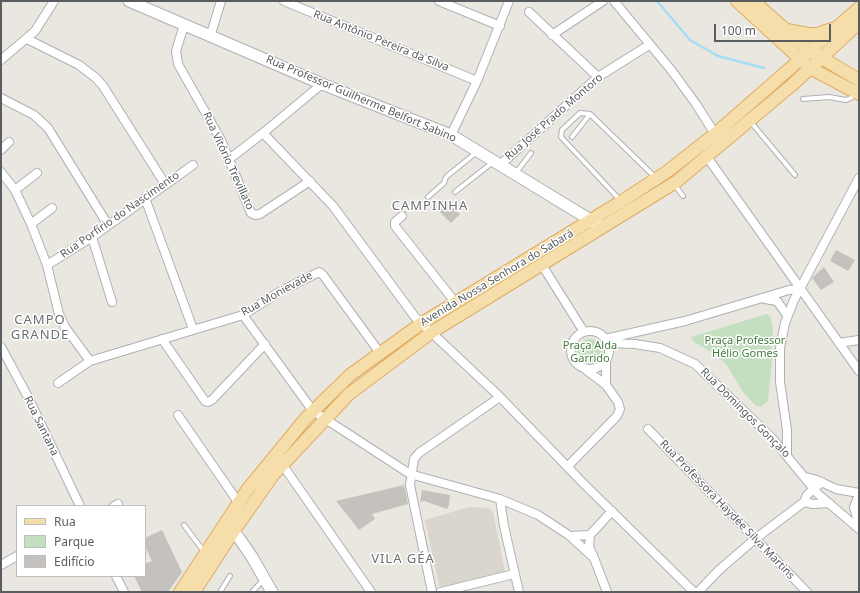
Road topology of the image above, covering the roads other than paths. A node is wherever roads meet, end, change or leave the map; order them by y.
1 (54, 1) edge
2 (129, 1) edge
3 (221, 1) edge
4 (284, 1) edge
5 (439, 1) edge
6 (509, 1) edge
7 (603, 1) edge
8 (614, 1) edge
9 (737, 1) edge
10 (753, 1) edge
11 (859, 8) edge
12 (529, 12) dead end
13 (859, 23) edge
14 (184, 25) junction
15 (500, 26) junction
16 (836, 27) junction
17 (786, 30) junction
18 (552, 36) junction
19 (210, 37) junction
20 (27, 39) junction
21 (649, 44) junction
22 (813, 52) junction
23 (1, 60) edge
24 (800, 60) junction
25 (811, 69) junction
26 (598, 77) junction
27 (831, 80) junction
28 (859, 80) edge
29 (477, 81) junction
30 (322, 84) junction
31 (792, 85) junction
32 (857, 93) edge
33 (1, 98) edge
34 (803, 99) dead end
35 (775, 100) junction
36 (590, 114) junction
37 (750, 121) junction
38 (263, 133) junction
39 (715, 134) junction
40 (451, 135) junction
41 (572, 137) dead end
42 (9, 142) dead end
43 (1, 150) edge
44 (478, 152) junction
45 (531, 153) dead end
46 (707, 157) junction
47 (228, 160) junction
48 (497, 163) junction
49 (193, 165) dead end
50 (1, 172) edge
51 (37, 173) dead end
52 (514, 174) junction
53 (795, 175) dead end
54 (656, 178) junction
55 (859, 178) edge
56 (310, 181) junction
57 (165, 184) junction
58 (674, 184) junction
59 (15, 190) junction
60 (455, 192) dead end
61 (683, 196) dead end
62 (428, 197) dead end
63 (145, 198) junction
64 (622, 201) junction
65 (52, 208) dead end
66 (402, 216) dead end
67 (592, 220) junction
68 (31, 224) junction
69 (108, 225) junction
70 (603, 229) junction
71 (92, 237) junction
72 (47, 265) junction
73 (542, 265) junction
74 (800, 289) junction
75 (762, 299) junction
76 (112, 302) dead end
77 (455, 302) junction
78 (242, 315) junction
79 (787, 315) junction
80 (422, 323) junction
81 (193, 329) junction
82 (432, 332) junction
83 (584, 332) junction
84 (162, 339) junction
85 (859, 340) edge
86 (607, 341) junction
87 (839, 343) junction
88 (265, 344) junction
89 (2, 352) edge
90 (380, 353) junction
91 (90, 361) junction
92 (606, 361) junction
93 (585, 369) junction
94 (859, 371) edge
95 (58, 383) dead end
96 (606, 385) junction
97 (500, 397) junction
98 (313, 411) junction
99 (178, 415) dead end
100 (324, 419) junction
101 (648, 429) dead end
102 (788, 456) junction
103 (282, 464) junction
104 (568, 466) junction
105 (410, 474) junction
106 (806, 478) junction
107 (822, 482) junction
108 (815, 490) junction
109 (859, 494) edge
110 (500, 499) junction
111 (238, 502) junction
112 (804, 502) junction
113 (829, 503) junction
114 (80, 505) edge
115 (854, 507) junction
116 (612, 511) junction
117 (839, 511) junction
118 (184, 525) dead end
119 (859, 525) edge
120 (859, 529) edge
121 (233, 532) junction
122 (590, 535) junction
123 (570, 536) junction
124 (755, 539) junction
125 (205, 553) junction
126 (16, 557) edge
127 (594, 558) junction
128 (1, 565) edge
129 (514, 574) junction
130 (230, 576) dead end
131 (116, 577) edge
132 (265, 579) junction
133 (124, 592) edge
134 (180, 592) edge
135 (194, 592) edge
136 (220, 592) edge
137 (252, 592) edge
138 (272, 592) edge
139 (371, 592) edge
140 (432, 592) edge
141 (441, 592) edge
142 (519, 592) edge
143 (607, 592) edge
144 (694, 592) edge
145 (698, 592) edge
146 (807, 592) edge

1 - 20 street
2 - 14 street, Rua Professor Guilherme Belfort Sabino
3 - 19 street
4 - 29 street, Rua Antônio Pereira da Silva
5 - 15 street
6 - 15 street
7 - 18 street
8 - 21 street
9 - 24 main road
10 - 17 main road
11 - 16 main road
12 - 18 street
13 - 22 main road, Avenida Nossa Senhora do Sabará
14 - 19 street, Rua Professor Guilherme Belfort Sabino
14 - 47 street, Rua Vitório Trevillato
15 - 29 street
16 - 17 main road
16 - 22 main road
17 - 22 main road
18 - 26 street
19 - 30 street, Rua Professor Guilherme Belfort Sabino
20 - 23 street
20 - 57 street
21 - 26 street, Rua José Prado Montoro
21 - 39 street
22 - 24 main road
22 - 25 main road, Avenida Nossa Senhora do Sabará
22 - 28 main road
24 - 25 main road
24 - 35 main road
24 - 39 main road, Avenida Nossa Senhora do Sabará
25 - 27 main road
25 - 31 main road, Avenida Nossa Senhora do Sabará
26 - 48 street, Rua José Prado Montoro
27 - 31 main road
27 - 32 main road
29 - 40 street
30 - 38 street
30 - 40 street, Rua Professor Guilherme Belfort Sabino
31 - 35 main road, Avenida Nossa Senhora do Sabará
32 - 34 lane
33 - 69 street
35 - 37 main road, Avenida Nossa Senhora do Sabará
36 - 41 lane
36 - 54 lane
36 - 64 lane
37 - 46 main road, Avenida Nossa Senhora do Sabará
37 - 53 lane
38 - 47 street
38 - 56 street
39 - 54 main road, Avenida Nossa Senhora do Sabará
40 - 44 street, Rua Professor Guilherme Belfort Sabino
42 - 43 street
44 - 48 street, Rua Professor Guilherme Belfort Sabino
44 - 62 lane
45 - 52 lane
46 - 58 main road, Avenida Nossa Senhora do Sabará
46 - 74 street
47 - 56 street, Rua Vitório Trevillato
48 - 52 street, Rua Professor Guilherme Belfort Sabino
48 - 60 lane
49 - 57 street, Rua Porfírio do Nascimento
50 - 59 street
51 - 59 street
52 - 67 street, Rua Professor Guilherme Belfort Sabino
54 - 64 main road, Avenida Nossa Senhora do Sabará
55 - 74 street
56 - 80 street
57 - 63 street, Rua Porfírio do Nascimento
58 - 61 lane
58 - 70 main road, Avenida Nossa Senhora do Sabará
59 - 68 street
63 - 69 street, Rua Porfírio do Nascimento
63 - 81 street
64 - 67 main road, Avenida Nossa Senhora do Sabará
65 - 68 street
66 - 77 street
67 - 70 street, Rua Professor Guilherme Belfort Sabino
67 - 77 main road, Avenida Nossa Senhora do Sabará
68 - 72 street
69 - 71 street, Rua Porfírio do Nascimento
70 - 73 main road, Avenida Nossa Senhora do Sabará
71 - 72 street, Rua Porfírio do Nascimento
71 - 76 street
72 - 91 street
73 - 82 main road, Avenida Nossa Senhora do Sabará
73 - 83 street
74 - 75 street
74 - 79 street
74 - 87 street
75 - 79 street
75 - 86 street
77 - 80 main road, Avenida Nossa Senhora do Sabará
78 - 81 street, Rua Monievade
78 - 88 street
78 - 90 street, Rua Monievade
79 - 102 street
80 - 82 street
80 - 90 main road, Avenida Nossa Senhora do Sabará
81 - 84 street, Rua Monievade
82 - 97 street
82 - 100 main road, Avenida Nossa Senhora do Sabará
83 - 86 street
83 - 93 street
84 - 88 street
84 - 91 street, Rua Monievade
85 - 87 street
86 - 92 street
86 - 102 street, Rua Domingos Gonçalo
87 - 94 street
88 - 98 street
89 - 114 street, Rua Santana
90 - 98 main road, Avenida Nossa Senhora do Sabará
91 - 95 street, Rua Monievade
92 - 93 street
92 - 96 street
93 - 96 street
96 - 104 street
97 - 104 street
97 - 105 street
98 - 100 street
98 - 111 main road, Avenida Nossa Senhora do Sabará
99 - 111 street
100 - 103 main road, Avenida Nossa Senhora do Sabará
100 - 105 street
101 - 124 street, Rua Professora Haydée Silva Martins
102 - 106 street, Rua Domingos Gonçalo
103 - 121 main road, Avenida Nossa Senhora do Sabará
103 - 139 street
104 - 116 street
105 - 110 street
105 - 140 street
106 - 107 street
106 - 108 street, Rua Domingos Gonçalo
107 - 108 street
107 - 109 street
108 - 112 street
108 - 113 street, Rua Domingos Gonçalo
109 - 115 street
110 - 123 street
110 - 129 street
111 - 125 main road, Avenida Nossa Senhora do Sabará
112 - 113 street
112 - 124 street
113 - 117 street, Rua Domingos Gonçalo
115 - 117 street
115 - 119 street
116 - 122 street
116 - 144 street
117 - 120 street, Rua Domingos Gonçalo
118 - 125 lane
121 - 132 street
121 - 135 main road, Avenida Nossa Senhora do Sabará
122 - 123 street
122 - 127 street
123 - 127 street
124 - 145 street
124 - 146 street, Rua Professora Haydée Silva Martins
125 - 134 main road, Avenida Nossa Senhora do Sabará
126 - 128 street
127 - 143 street
129 - 141 street
129 - 142 street
130 - 136 lane
131 - 133 street
132 - 137 lane
132 - 138 street

